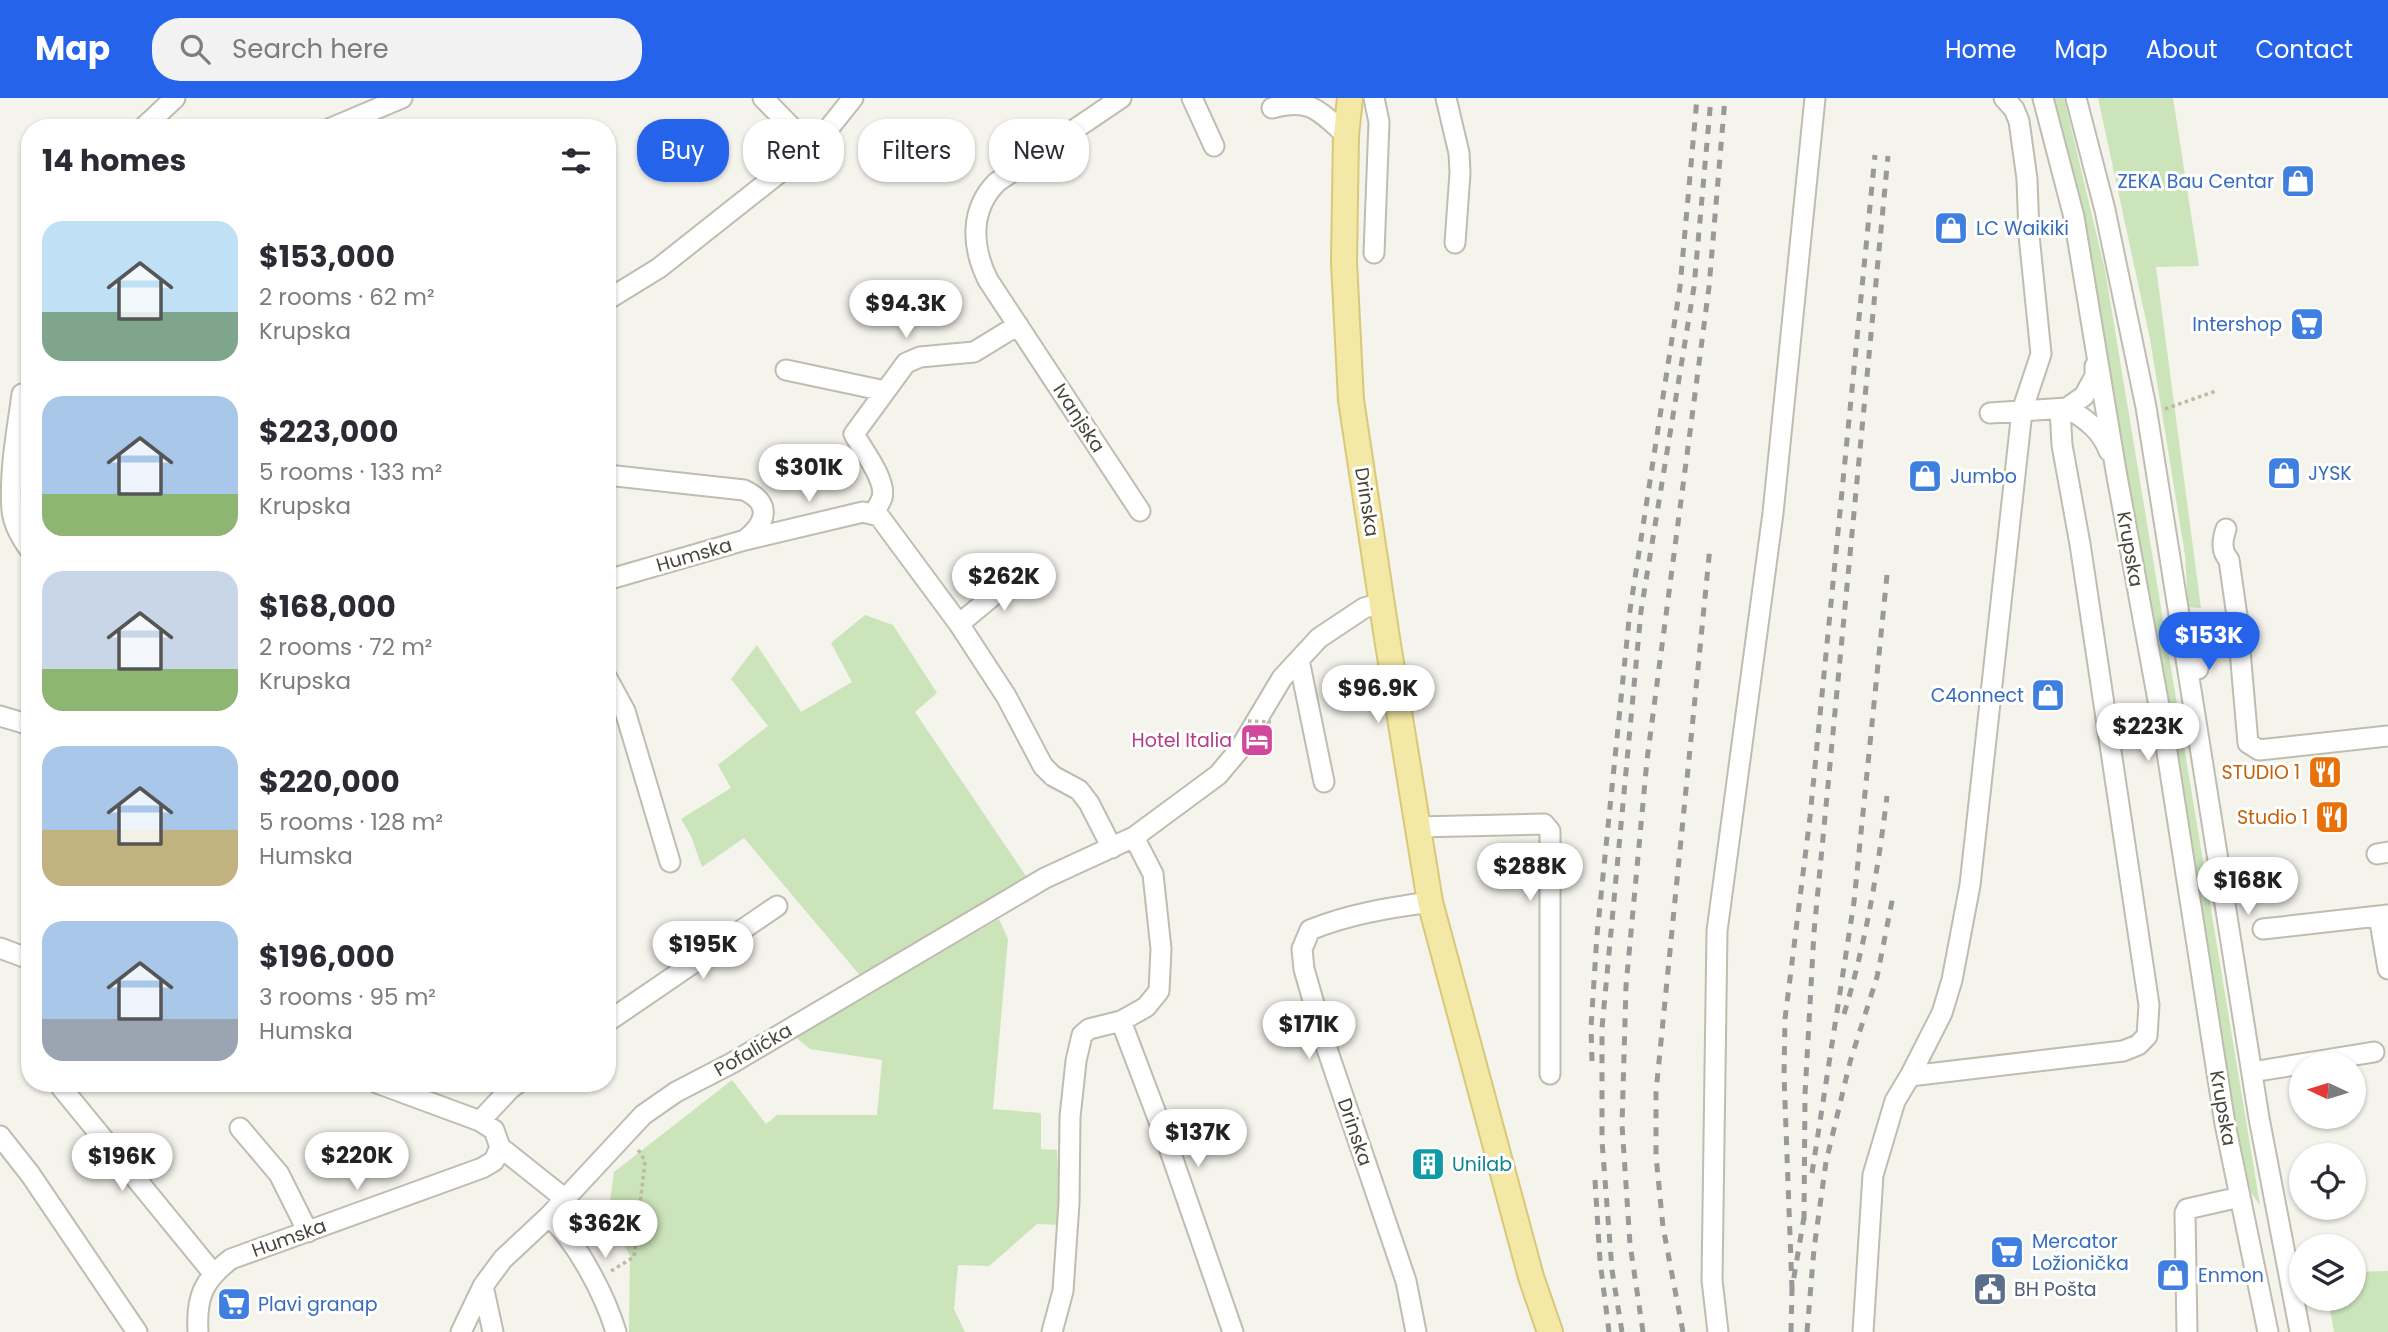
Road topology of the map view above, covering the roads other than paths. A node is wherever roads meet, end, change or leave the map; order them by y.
1 (175, 98) edge
2 (402, 98) edge
3 (763, 98) edge
4 (853, 98) edge
5 (1121, 98) edge
6 (1192, 98) edge
7 (1350, 98) edge
8 (1374, 98) edge
9 (1446, 98) edge
10 (1815, 98) edge
11 (2004, 98) edge
12 (2043, 98) edge
13 (2076, 98) edge
14 (1304, 100) edge
15 (1272, 108) dead end
16 (153, 119) edge
17 (352, 119) edge
18 (784, 119) edge
19 (836, 119) edge
20 (1346, 135) junction
21 (1214, 146) dead end
22 (765, 182) edge
23 (1455, 243) dead end
24 (1374, 253) dead end
25 (616, 294) edge
26 (1018, 325) junction
27 (2094, 341) junction
28 (786, 370) dead end
29 (885, 391) junction
30 (21, 402) edge
31 (2063, 409) junction
32 (2022, 411) junction
33 (1990, 412) dead end
34 (2116, 471) junction
35 (616, 476) edge
36 (1140, 510) dead end
37 (874, 514) junction
38 (21, 536) edge
39 (745, 540) junction
40 (2228, 561) dead end
41 (1024, 571) dead end
42 (616, 577) edge
43 (1382, 603) junction
44 (2181, 621) junction
45 (959, 624) junction
46 (2238, 625) junction
47 (2207, 628) junction
48 (1298, 660) junction
49 (616, 694) edge
50 (2196, 715) junction
51 (0, 716) edge
52 (21, 723) edge
53 (2388, 736) edge
54 (1324, 782) dead end
55 (1417, 827) junction
56 (1134, 837) junction
57 (1112, 848) junction
58 (670, 862) dead end
59 (1430, 902) junction
60 (777, 906) dead end
61 (2384, 916) edge
62 (2263, 929) dead end
63 (0, 948) edge
64 (21, 956) edge
65 (2388, 969) edge
66 (616, 1016) edge
67 (1121, 1021) junction
68 (2374, 1052) dead end
69 (2252, 1072) junction
70 (1549, 1074) dead end
71 (1910, 1076) junction
72 (65, 1092) edge
73 (401, 1092) edge
74 (506, 1092) edge
75 (480, 1121) junction
76 (240, 1128) dead end
77 (0, 1136) edge
78 (500, 1147) junction
79 (2240, 1197) junction
80 (564, 1198) junction
81 (549, 1216) junction
82 (308, 1232) junction
83 (213, 1273) junction
84 (483, 1286) junction
85 (136, 1332) edge
86 (198, 1332) edge
87 (461, 1332) edge
88 (493, 1332) edge
89 (616, 1332) edge
90 (1052, 1332) edge
91 (1233, 1332) edge
92 (1416, 1332) edge
93 (1550, 1332) edge
94 (1718, 1332) edge
95 (1863, 1332) edge
96 (2187, 1332) edge
97 (2268, 1332) edge
98 (2300, 1332) edge

1 - 16 street
2 - 17 street
3 - 18 street
4 - 19 street
5 - 26 street, Ivanjska
6 - 21 street
7 - 20 main road, Drinska
8 - 24 street
9 - 23 street
10 - 94 street
11 - 32 street
12 - 27 street, Krupska
13 - 44 street, Krupska
14 - 15 street
14 - 20 street
20 - 43 main road, Drinska
22 - 25 street
26 - 29 street
26 - 36 street, Ivanjska
27 - 31 street
27 - 34 street, Krupska
28 - 29 street
29 - 37 street
30 - 38 street
31 - 32 street
31 - 34 street
31 - 71 street
32 - 33 street
32 - 71 street
34 - 79 street, Krupska
35 - 39 street, Humska
37 - 39 street
37 - 45 street
39 - 42 street, Humska
40 - 46 street
41 - 45 street
43 - 48 street, Pofalićka
43 - 55 main road, Drinska
44 - 47 street
44 - 50 street, Krupska
45 - 57 street
46 - 47 street
46 - 53 street
47 - 50 street
48 - 54 street
48 - 56 street, Pofalićka
49 - 58 street
50 - 69 street, Krupska
51 - 52 street
55 - 59 main road, Drinska
55 - 70 street
56 - 57 street, Pofalićka
56 - 67 street
57 - 80 street, Pofalićka
59 - 92 street, Drinska
59 - 93 main road, Drinska
60 - 66 street
61 - 62 street
61 - 65 street
63 - 64 street
67 - 90 street
67 - 91 street
68 - 69 street
69 - 98 street, Krupska
71 - 95 street
72 - 83 street
73 - 75 street
74 - 75 street
75 - 78 street
76 - 82 street
77 - 85 street
78 - 80 street
78 - 82 street, Humska
79 - 96 street
79 - 97 street, Krupska
80 - 81 street, Pofalićka
81 - 84 street, Pofalićka
81 - 89 street
82 - 83 street, Humska
83 - 86 street
84 - 87 street, Pofalićka
84 - 88 street

